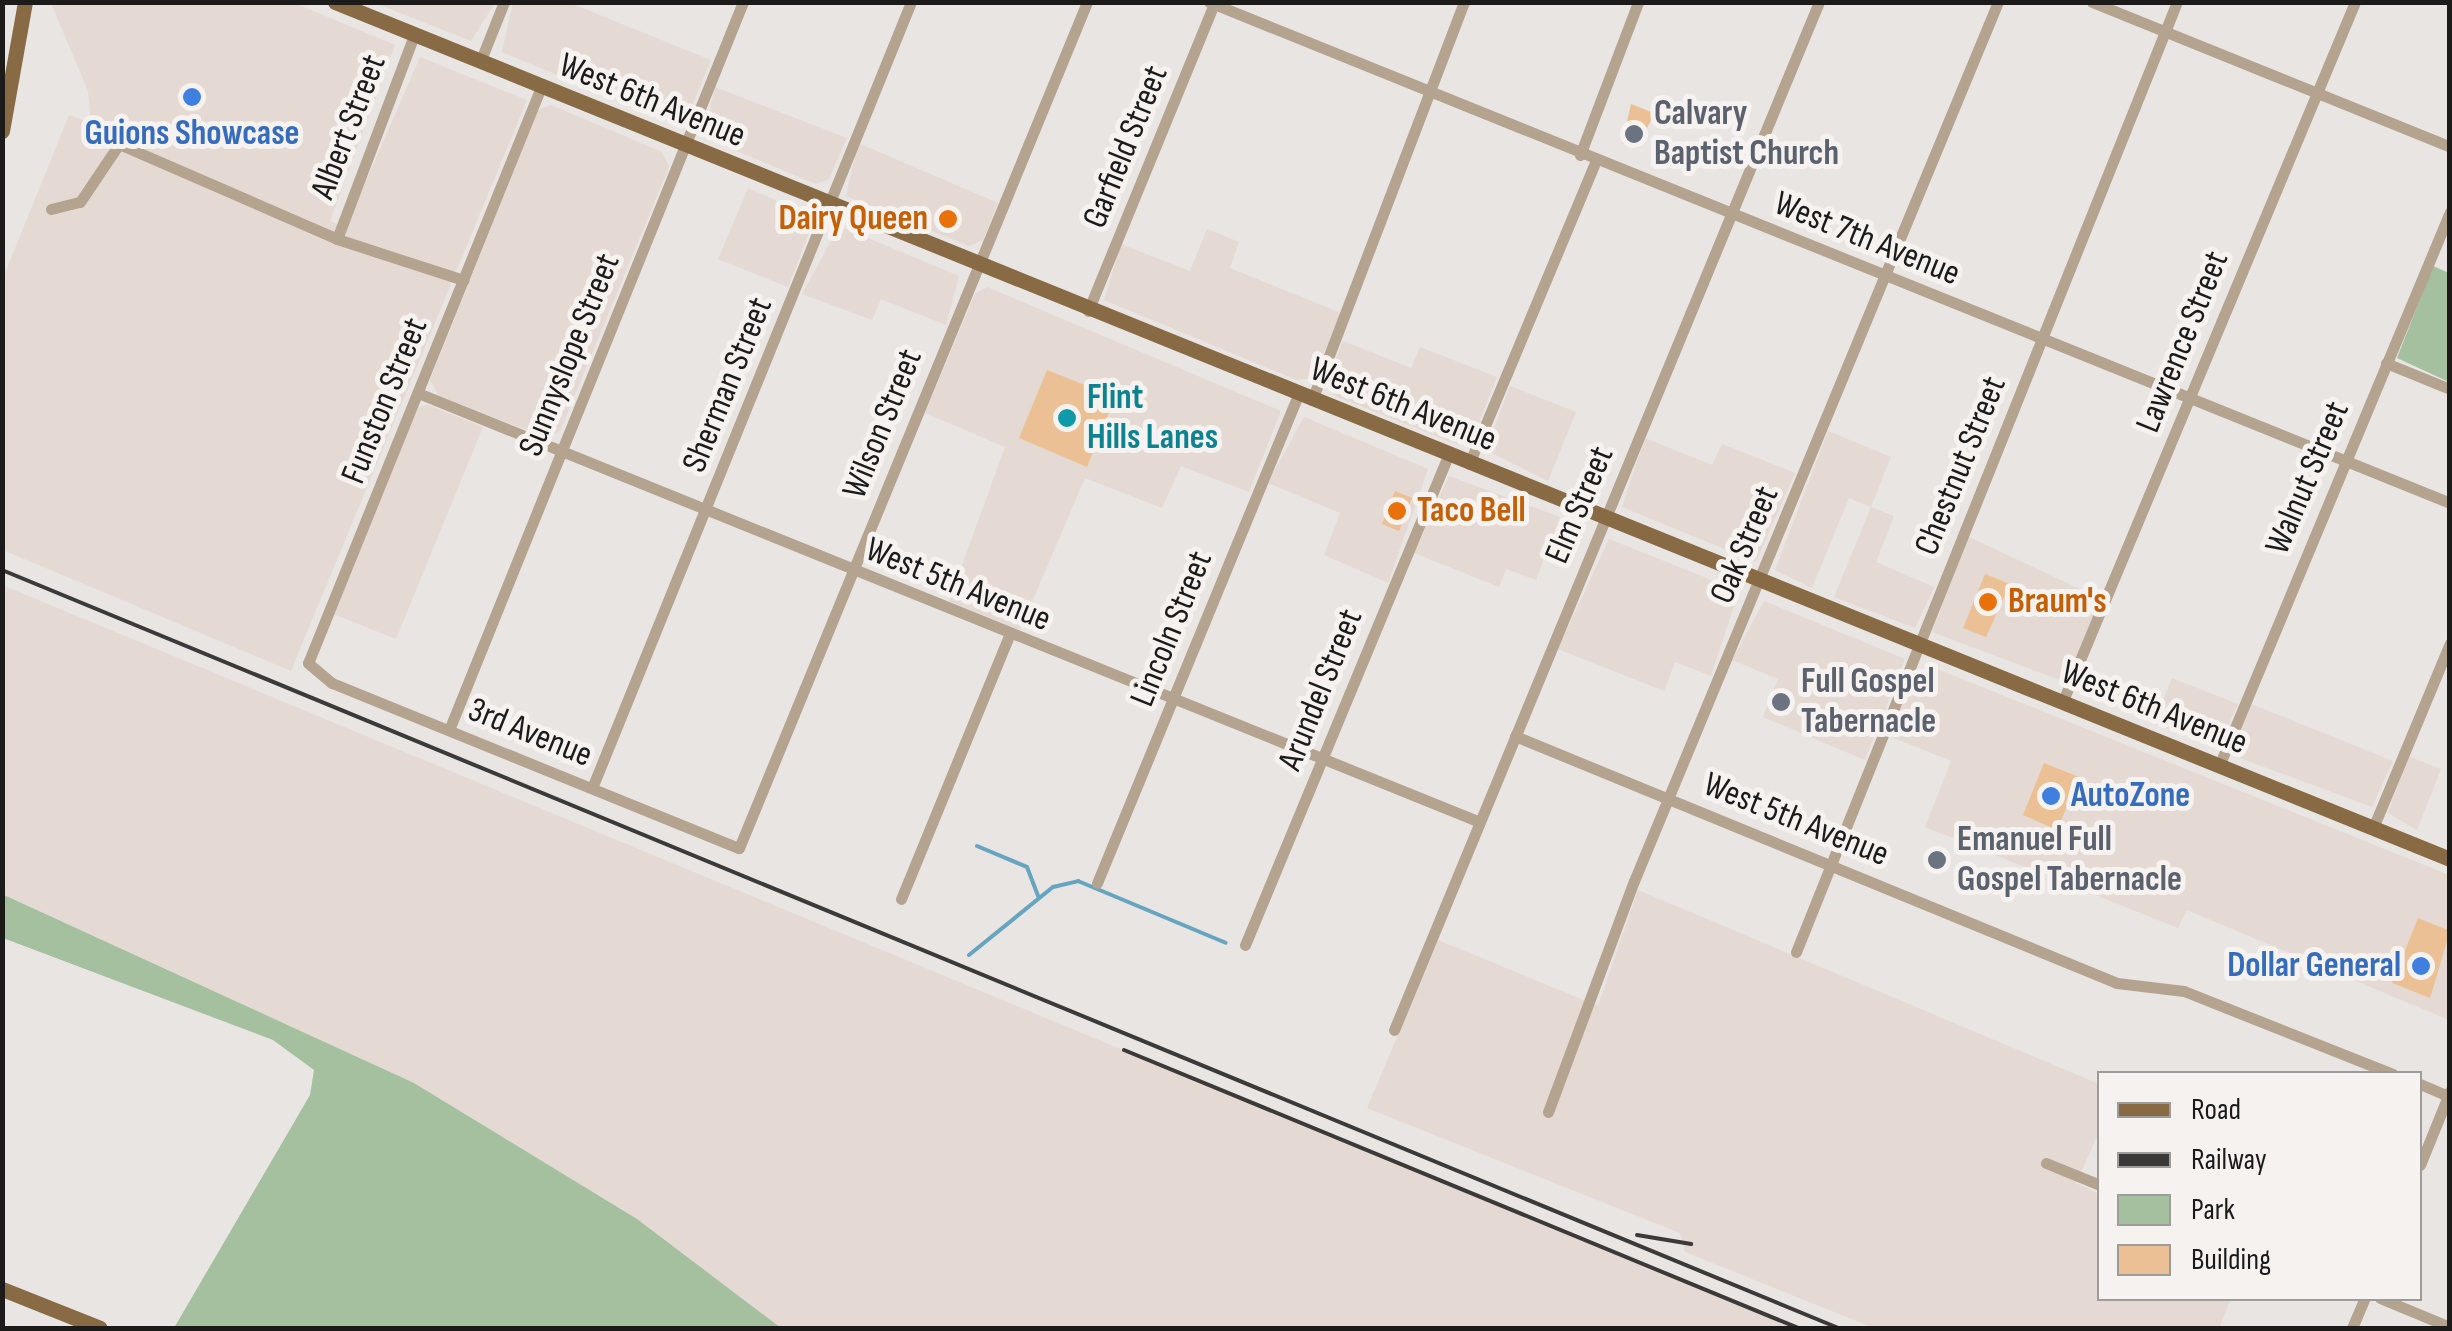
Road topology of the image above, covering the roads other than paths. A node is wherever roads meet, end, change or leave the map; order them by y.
1 (335, 2) edge
2 (504, 2) edge
3 (744, 2) edge
4 (911, 2) edge
5 (1087, 2) edge
6 (1464, 2) edge
7 (1638, 2) edge
8 (1819, 2) edge
9 (1998, 2) edge
10 (2092, 2) edge
11 (2177, 2) edge
12 (2355, 2) edge
13 (1212, 3) edge
14 (28, 4) edge
15 (2165, 32) junction
16 (414, 35) junction
17 (480, 62) junction
18 (542, 88) junction
19 (2316, 93) junction
20 (1434, 94) junction
21 (2, 131) edge
22 (2450, 146) edge
23 (684, 147) junction
24 (1580, 154) junction
25 (1596, 161) junction
26 (829, 206) junction
27 (51, 209) dead end
28 (2450, 212) edge
29 (1731, 215) junction
30 (337, 238) junction
31 (978, 266) junction
32 (1887, 276) junction
33 (464, 280) junction
34 (1088, 312) junction
35 (2042, 339) junction
36 (2386, 363) junction
37 (2450, 389) edge
38 (418, 394) junction
39 (1305, 398) junction
40 (2190, 398) junction
41 (560, 452) junction
42 (1448, 456) junction
43 (2345, 460) junction
44 (1470, 464) junction
45 (2450, 503) edge
46 (705, 512) junction
47 (1604, 518) junction
48 (852, 572) junction
49 (1760, 580) junction
50 (1009, 636) junction
51 (2450, 642) edge
52 (1918, 644) junction
53 (374, 700) joint
54 (1173, 700) junction
55 (2062, 703) junction
56 (449, 730) junction
57 (1515, 736) junction
58 (1323, 758) junction
59 (2219, 766) junction
60 (592, 788) junction
61 (1668, 798) junction
62 (665, 818) joint
63 (1480, 822) junction
64 (2373, 828) junction
65 (2450, 859) edge
66 (1831, 864) junction
67 (1097, 883) dead end
68 (901, 900) dead end
69 (1245, 946) dead end
70 (1796, 952) dead end
71 (1394, 1030) dead end
72 (2385, 1071) edge
73 (2422, 1085) edge
74 (2449, 1095) edge
75 (1548, 1112) dead end
76 (2422, 1160) edge
77 (2046, 1164) dead end
78 (2097, 1185) edge
79 (2, 1289) edge
80 (2363, 1301) edge
81 (2388, 1301) edge
82 (2450, 1326) edge
83 (100, 1328) edge
84 (2352, 1328) edge

1 - 16 main road, West 6th Avenue
2 - 17 street
3 - 23 street, Sunnyslope Street
4 - 26 street, Sherman Street
5 - 31 street, Wilson Street
6 - 20 street, Lincoln Street
7 - 24 street
8 - 29 street, Elm Street
9 - 32 street, Oak Street
10 - 15 street
11 - 15 street, Chestnut Street
12 - 19 street, Lawrence Street
13 - 20 street, West 7th Avenue
13 - 34 street, Garfield Street
14 - 21 main road
15 - 19 street
15 - 35 street, Chestnut Street
16 - 17 main road, West 6th Avenue
16 - 30 street, Albert Street
17 - 18 main road, West 6th Avenue
18 - 23 main road, West 6th Avenue
18 - 33 street, Funston Street
19 - 22 street
19 - 40 street, Lawrence Street
20 - 24 street, West 7th Avenue
20 - 39 street, Lincoln Street
23 - 26 main road, West 6th Avenue
23 - 41 street, Sunnyslope Street
24 - 25 street, West 7th Avenue
25 - 29 street, West 7th Avenue
25 - 44 street
26 - 31 main road, West 6th Avenue
26 - 46 street, Sherman Street
27 - 30 street
28 - 36 street, Walnut Street
29 - 32 street, West 7th Avenue
29 - 47 street, Elm Street
30 - 33 street
31 - 34 main road, West 6th Avenue
31 - 48 street, Wilson Street
32 - 35 street, West 7th Avenue
32 - 49 street, Oak Street
33 - 38 street, Funston Street
34 - 39 main road, West 6th Avenue
35 - 40 street, West 7th Avenue
35 - 52 street, Chestnut Street
36 - 37 street
36 - 43 street, Walnut Street
38 - 41 street, West 5th Avenue
38 - 53 street, Funston Street
39 - 42 main road, West 6th Avenue
39 - 54 street, Lincoln Street
40 - 43 street, West 7th Avenue
40 - 55 street, Lawrence Street
41 - 46 street, West 5th Avenue
41 - 56 street, Sunnyslope Street
42 - 44 main road, West 6th Avenue
42 - 58 street, Arundel Street
43 - 45 street, West 7th Avenue
43 - 59 street, Walnut Street
44 - 47 main road, West 6th Avenue
46 - 48 street, West 5th Avenue
46 - 60 street, Sherman Street
47 - 49 main road, West 6th Avenue
47 - 57 street, Elm Street
48 - 50 street, West 5th Avenue
48 - 62 street, Wilson Street
49 - 52 main road, West 6th Avenue
49 - 61 street, Oak Street
50 - 54 street, West 5th Avenue
50 - 68 street
51 - 64 street
52 - 55 main road, West 6th Avenue
52 - 66 street, Chestnut Street
53 - 56 street, 3rd Avenue
54 - 58 street, West 5th Avenue
54 - 67 street, Lincoln Street
55 - 59 main road, West 6th Avenue
56 - 60 street, 3rd Avenue
57 - 61 street, West 5th Avenue
57 - 63 street, Elm Street
58 - 63 street, West 5th Avenue
58 - 69 street, Arundel Street
59 - 64 main road, West 6th Avenue
60 - 62 street, 3rd Avenue
61 - 66 street, West 5th Avenue
61 - 75 street, Oak Street
63 - 71 street, Elm Street
64 - 65 main road, West 6th Avenue
66 - 70 street, Chestnut Street
66 - 72 street, West 5th Avenue
73 - 74 street
74 - 76 street
77 - 78 street
79 - 83 main road
80 - 84 street
81 - 82 street

